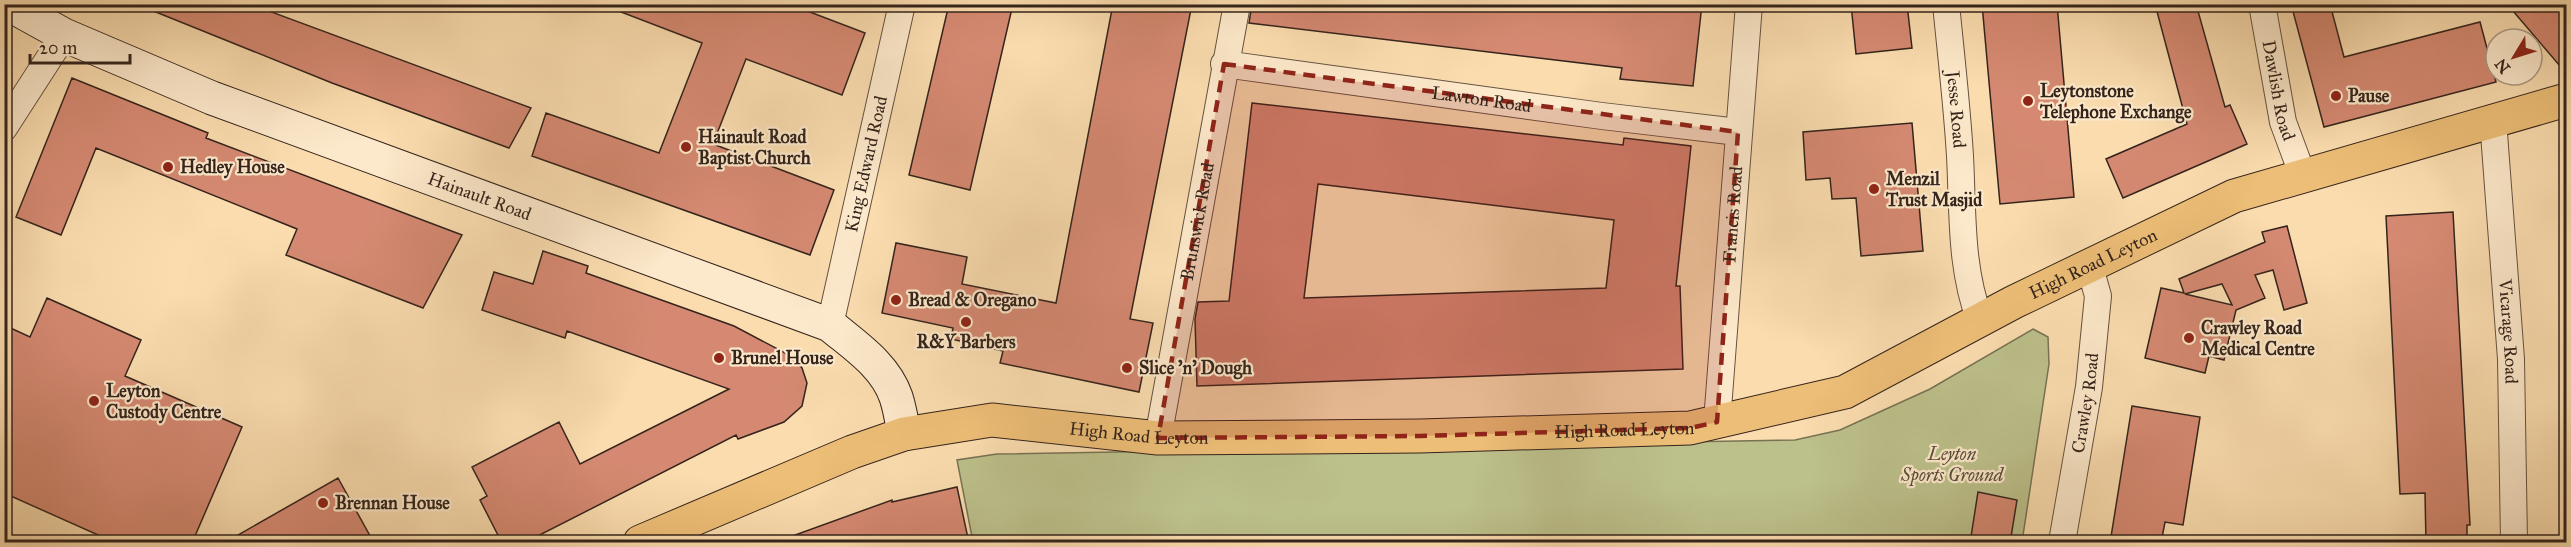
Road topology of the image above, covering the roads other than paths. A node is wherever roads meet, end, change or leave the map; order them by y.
1 (8, 4) edge
2 (902, 4) edge
3 (1237, 4) edge
4 (1749, 4) edge
5 (1946, 4) edge
6 (2262, 4) edge
7 (64, 35) junction
8 (1224, 64) junction
9 (2566, 100) edge
10 (2493, 120) junction
11 (4, 128) edge
12 (1738, 132) junction
13 (2302, 176) junction
14 (2089, 264) junction
15 (1980, 320) junction
16 (830, 325) junction
17 (1717, 422) junction
18 (904, 434) junction
19 (1158, 438) junction
20 (640, 543) edge
21 (2062, 543) edge
22 (2514, 543) edge

1 - 7 street, Hainault Road
2 - 16 street, King Edward Road
3 - 8 street, Brunswick Road
4 - 12 street, Francis Road
5 - 15 street, Jesse Road
6 - 13 street, Dawlish Road
7 - 11 street
7 - 16 street, Hainault Road
8 - 12 street, Lawton Road
8 - 19 street, Brunswick Road
9 - 10 main road, High Road Leyton
10 - 13 main road, High Road Leyton
10 - 22 street, Vicarage Road
12 - 17 street, Francis Road
13 - 14 main road, High Road Leyton
14 - 15 main road, High Road Leyton
14 - 21 street, Crawley Road
15 - 17 main road, High Road Leyton
16 - 18 street, Hainault Road
17 - 19 main road, High Road Leyton
18 - 19 main road, High Road Leyton
18 - 20 main road, High Road Leyton

